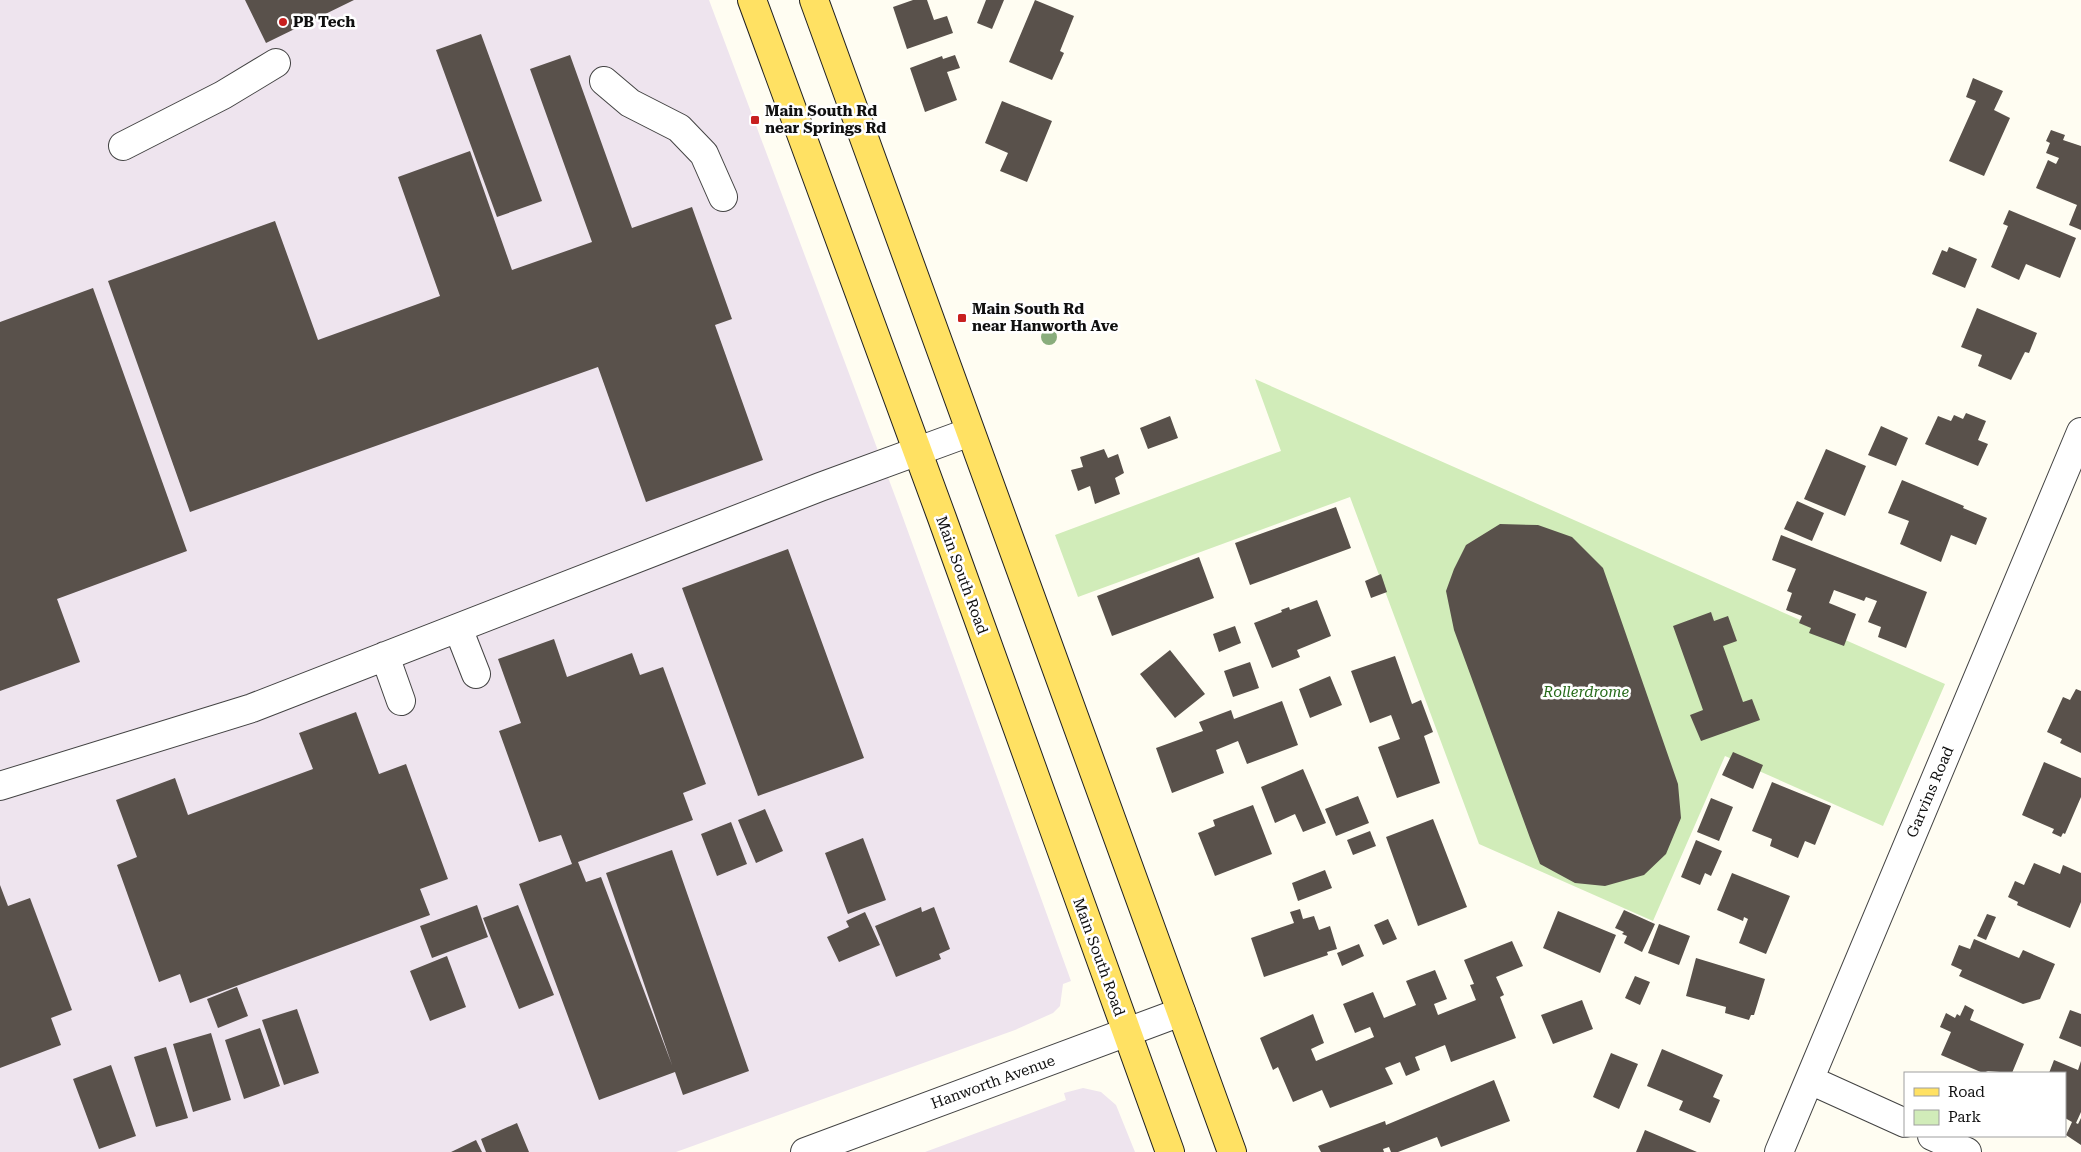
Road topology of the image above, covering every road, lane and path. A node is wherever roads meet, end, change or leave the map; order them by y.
1 (752, 0) edge
2 (814, 0) edge
3 (276, 63) dead end
4 (604, 81) dead end
5 (123, 146) dead end
6 (723, 197) dead end
7 (970, 432) junction
8 (2081, 432) edge
9 (918, 452) junction
10 (458, 628) junction
11 (385, 656) junction
12 (476, 674) dead end
13 (401, 701) dead end
14 (0, 786) edge
15 (1181, 1012) junction
16 (1127, 1033) junction
17 (1810, 1080) junction
18 (1904, 1123) edge
19 (1934, 1137) edge
20 (805, 1152) edge
21 (1170, 1152) edge
22 (1232, 1152) edge
23 (1779, 1152) edge
24 (1968, 1152) edge

1 - 9 main road, Main South Road
2 - 7 main road
3 - 5 street
4 - 6 street
7 - 9 street
7 - 15 main road
8 - 17 street, Garvins Road
9 - 10 street
9 - 16 main road, Main South Road
10 - 11 street
10 - 12 street
11 - 13 street
11 - 14 street
15 - 16 street, Hanworth Avenue
15 - 22 main road
16 - 20 street, Hanworth Avenue
16 - 21 main road, Main South Road
17 - 18 street
17 - 23 street, Garvins Road
19 - 24 street

